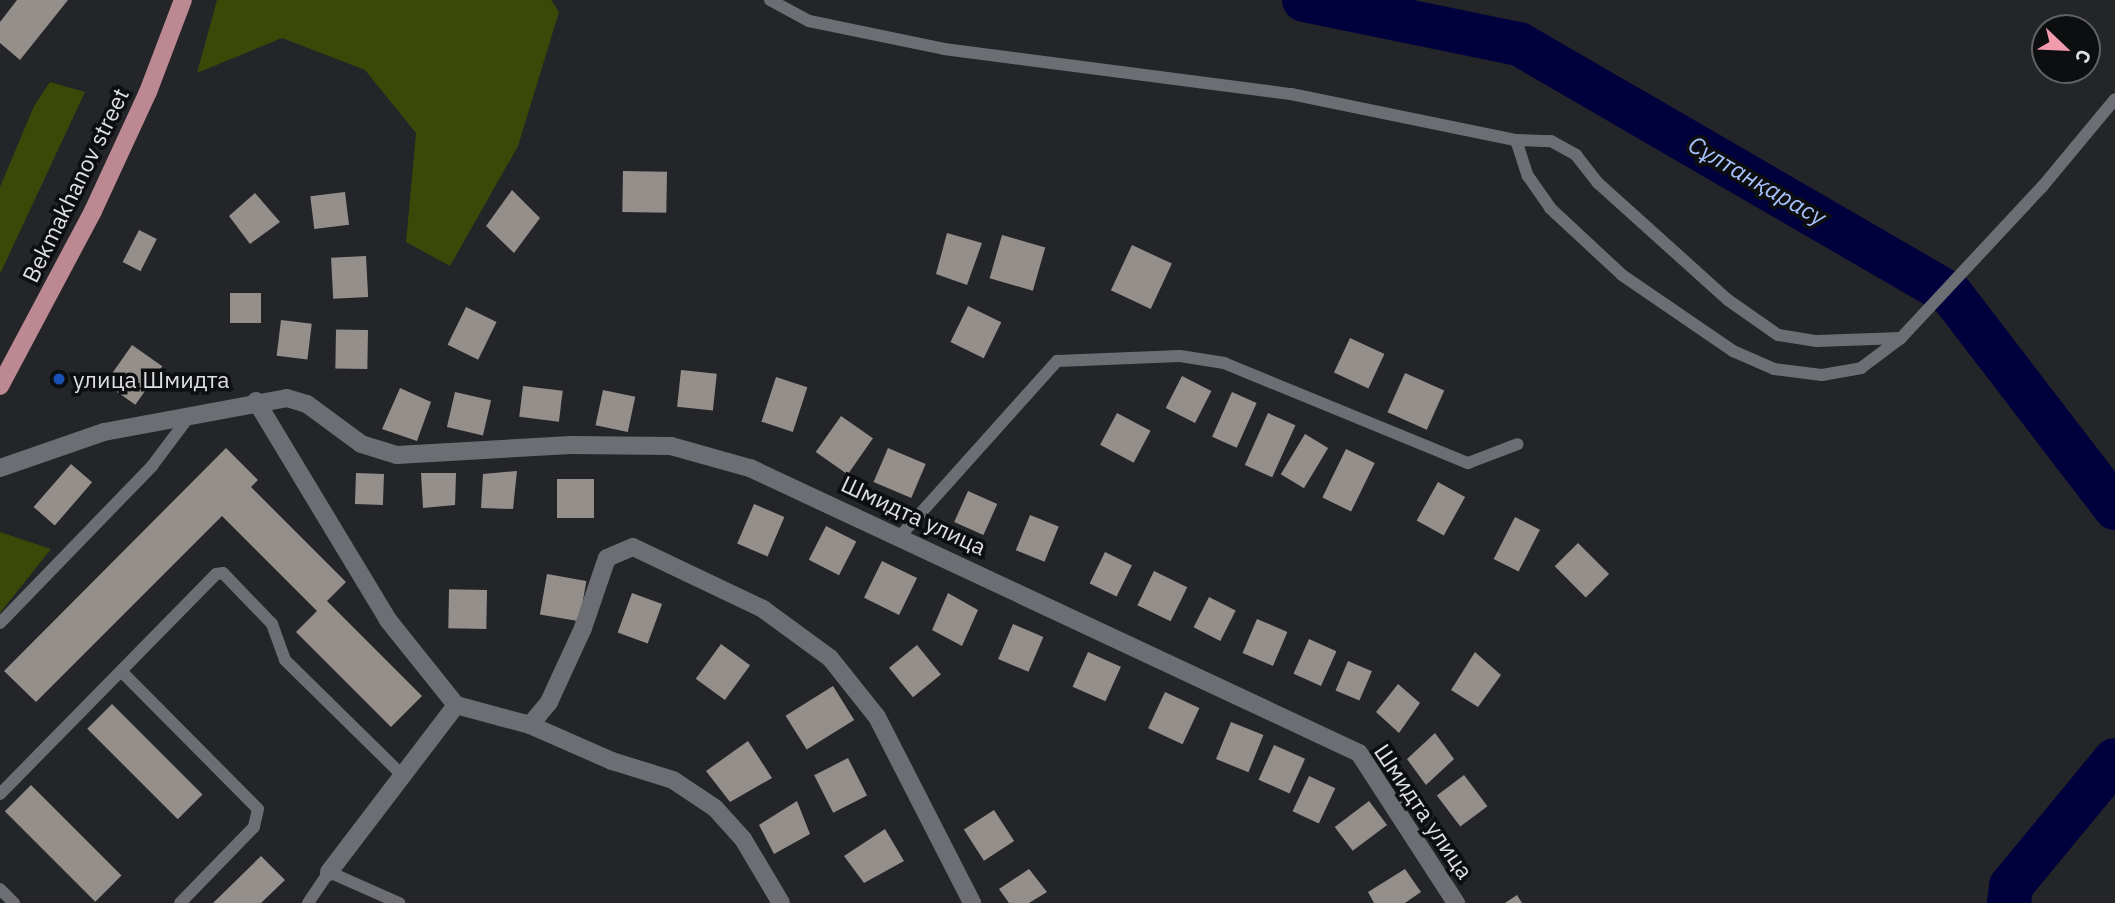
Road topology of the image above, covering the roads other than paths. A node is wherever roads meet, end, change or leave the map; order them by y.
1 (183, 0) edge
2 (770, 0) edge
3 (2115, 99) edge
4 (1516, 140) junction
5 (1901, 338) junction
6 (7, 360) edge
7 (0, 387) edge
8 (256, 401) junction
9 (191, 413) junction
10 (1518, 444) dead end
11 (0, 468) edge
12 (901, 536) junction
13 (0, 623) edge
14 (121, 671) junction
15 (456, 705) junction
16 (530, 725) junction
17 (401, 774) junction
18 (0, 794) edge
19 (330, 872) junction
20 (0, 889) edge
21 (13, 903) edge
22 (180, 903) edge
23 (308, 903) edge
24 (399, 903) edge
25 (781, 903) edge
26 (972, 903) edge
27 (1456, 903) edge

1 - 6 main road, Bekmakhanov street
2 - 4 lane
3 - 5 lane
4 - 5 lane
4 - 5 lane
6 - 7 main road, Bekmakhanov street
8 - 9 street
8 - 12 street, Шмидта улица
8 - 15 street
9 - 11 street
9 - 13 lane
10 - 12 lane
12 - 27 street, Шмидта улица
14 - 17 lane
14 - 18 lane
14 - 22 lane
15 - 16 street
15 - 17 street
16 - 25 street
16 - 26 street
17 - 19 street
19 - 23 lane
19 - 24 lane
20 - 21 lane

